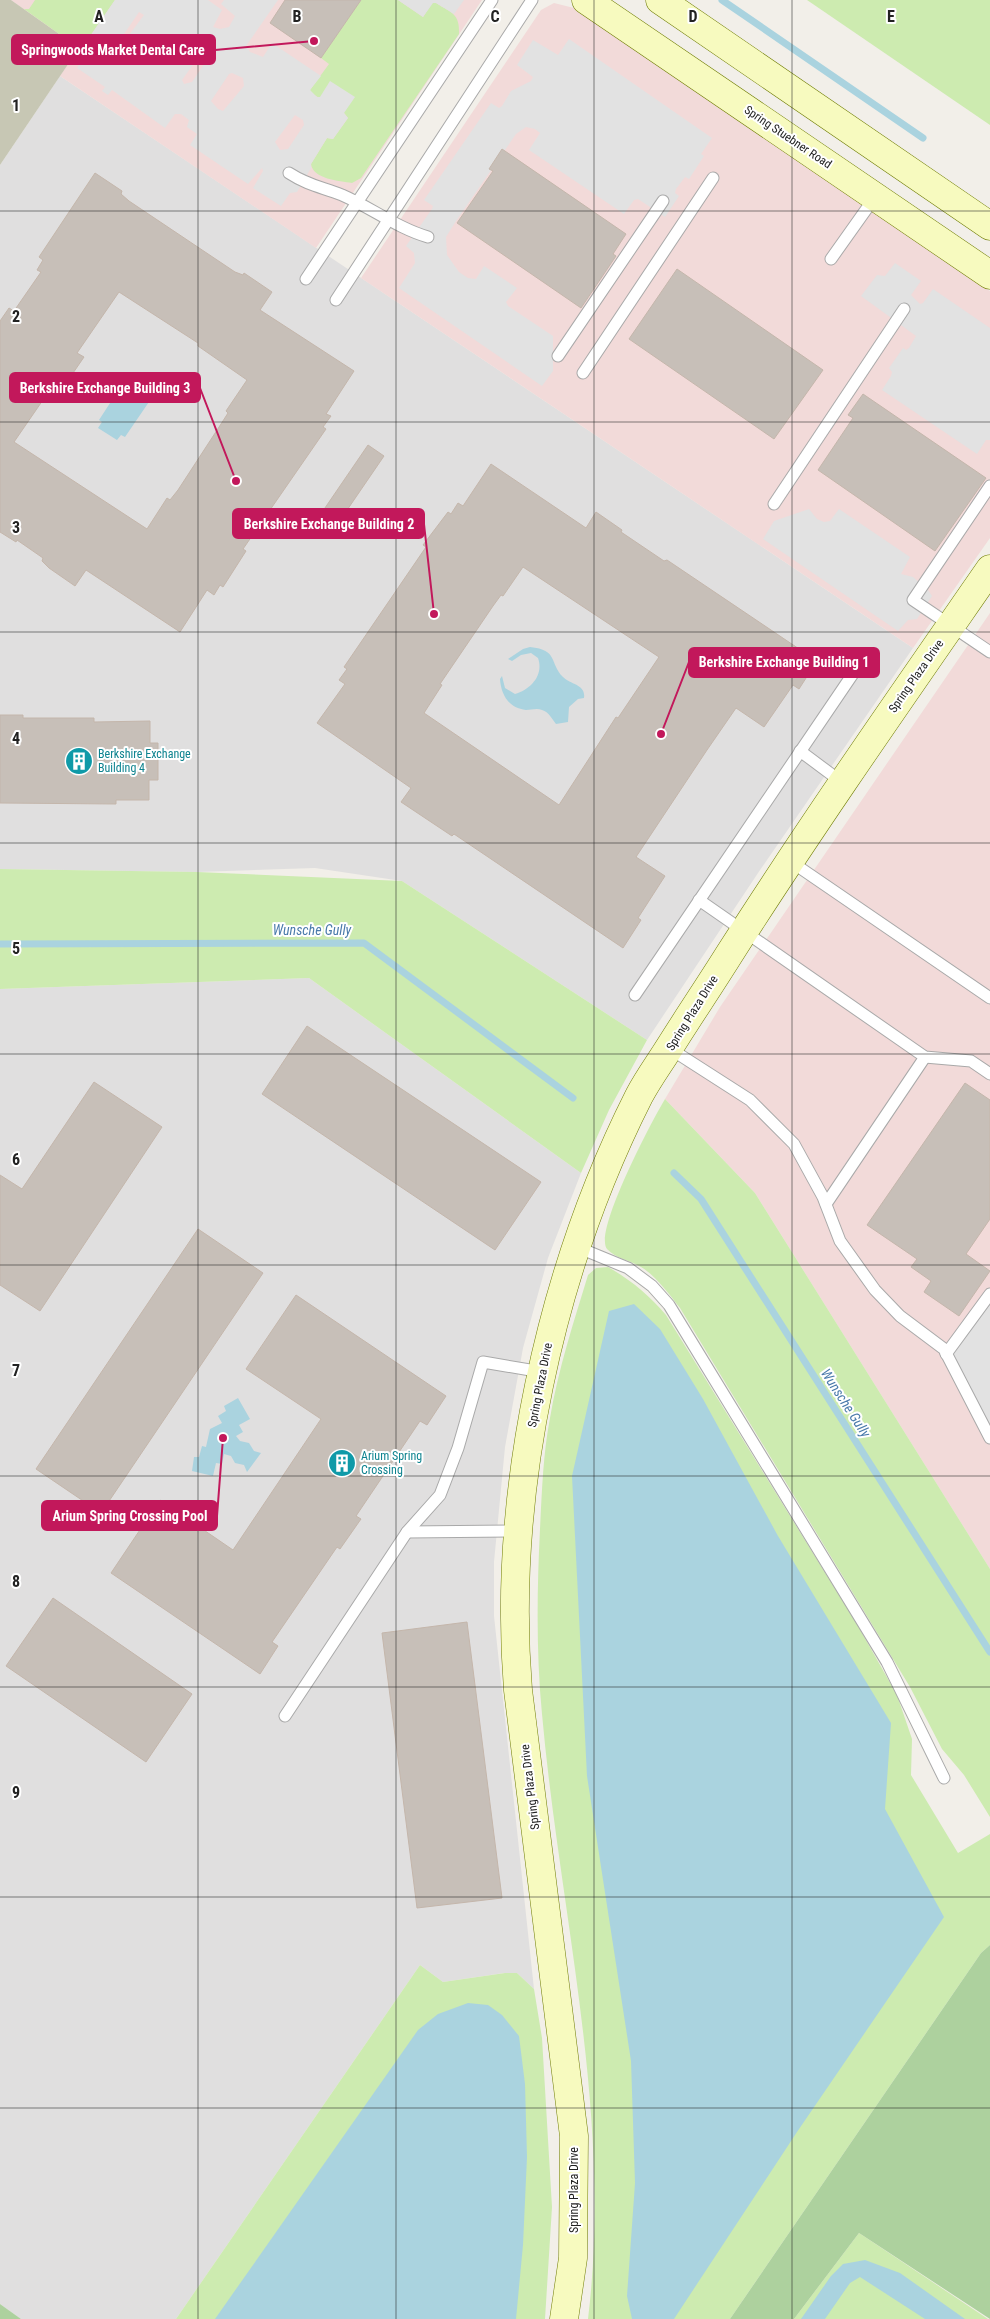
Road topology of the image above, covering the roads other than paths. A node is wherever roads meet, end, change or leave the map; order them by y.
1 (492, 0) edge
2 (532, 0) edge
3 (586, 0) edge
4 (660, 0) edge
5 (289, 173) dead end
6 (713, 178) dead end
7 (875, 197) junction
8 (663, 201) dead end
9 (357, 202) junction
10 (388, 220) junction
11 (990, 226) edge
12 (428, 237) dead end
13 (831, 259) dead end
14 (990, 275) edge
15 (306, 279) dead end
16 (336, 300) dead end
17 (904, 309) dead end
18 (558, 356) dead end
19 (583, 373) dead end
20 (990, 486) edge
21 (774, 504) dead end
22 (990, 569) edge
23 (951, 626) junction
24 (990, 652) edge
25 (863, 659) dead end
26 (800, 751) junction
27 (843, 783) junction
28 (790, 861) junction
29 (700, 900) junction
30 (744, 931) junction
31 (636, 995) dead end
32 (990, 998) edge
33 (669, 1048) junction
34 (925, 1057) junction
35 (990, 1074) edge
36 (826, 1204) junction
37 (577, 1247) junction
38 (990, 1294) edge
39 (946, 1354) junction
40 (542, 1372) junction
41 (990, 1438) edge
42 (518, 1531) junction
43 (408, 1532) junction
44 (284, 1716) dead end
45 (944, 1778) dead end
46 (564, 2319) edge

1 - 9 lane
2 - 10 lane
3 - 7 street, Spring Stuebner Road
4 - 11 street
5 - 9 lane
6 - 19 lane
7 - 13 lane
7 - 14 street, Spring Stuebner Road
8 - 18 lane
9 - 10 lane
9 - 15 lane
10 - 12 lane
10 - 16 lane
17 - 21 lane
20 - 23 lane
22 - 23 street, Spring Plaza Drive
23 - 24 lane
23 - 27 street, Spring Plaza Drive
25 - 26 lane
26 - 27 lane
26 - 29 lane
27 - 28 street, Spring Plaza Drive
28 - 30 street, Spring Plaza Drive
28 - 32 lane
29 - 30 lane
29 - 31 lane
30 - 33 street, Spring Plaza Drive
30 - 34 lane
33 - 36 lane
33 - 37 street, Spring Plaza Drive
34 - 35 lane
34 - 36 lane
36 - 39 lane
37 - 40 street, Spring Plaza Drive
37 - 45 lane
38 - 39 lane
39 - 41 lane
40 - 42 street, Spring Plaza Drive
40 - 43 lane
42 - 43 lane
42 - 46 street, Spring Plaza Drive
43 - 44 lane

